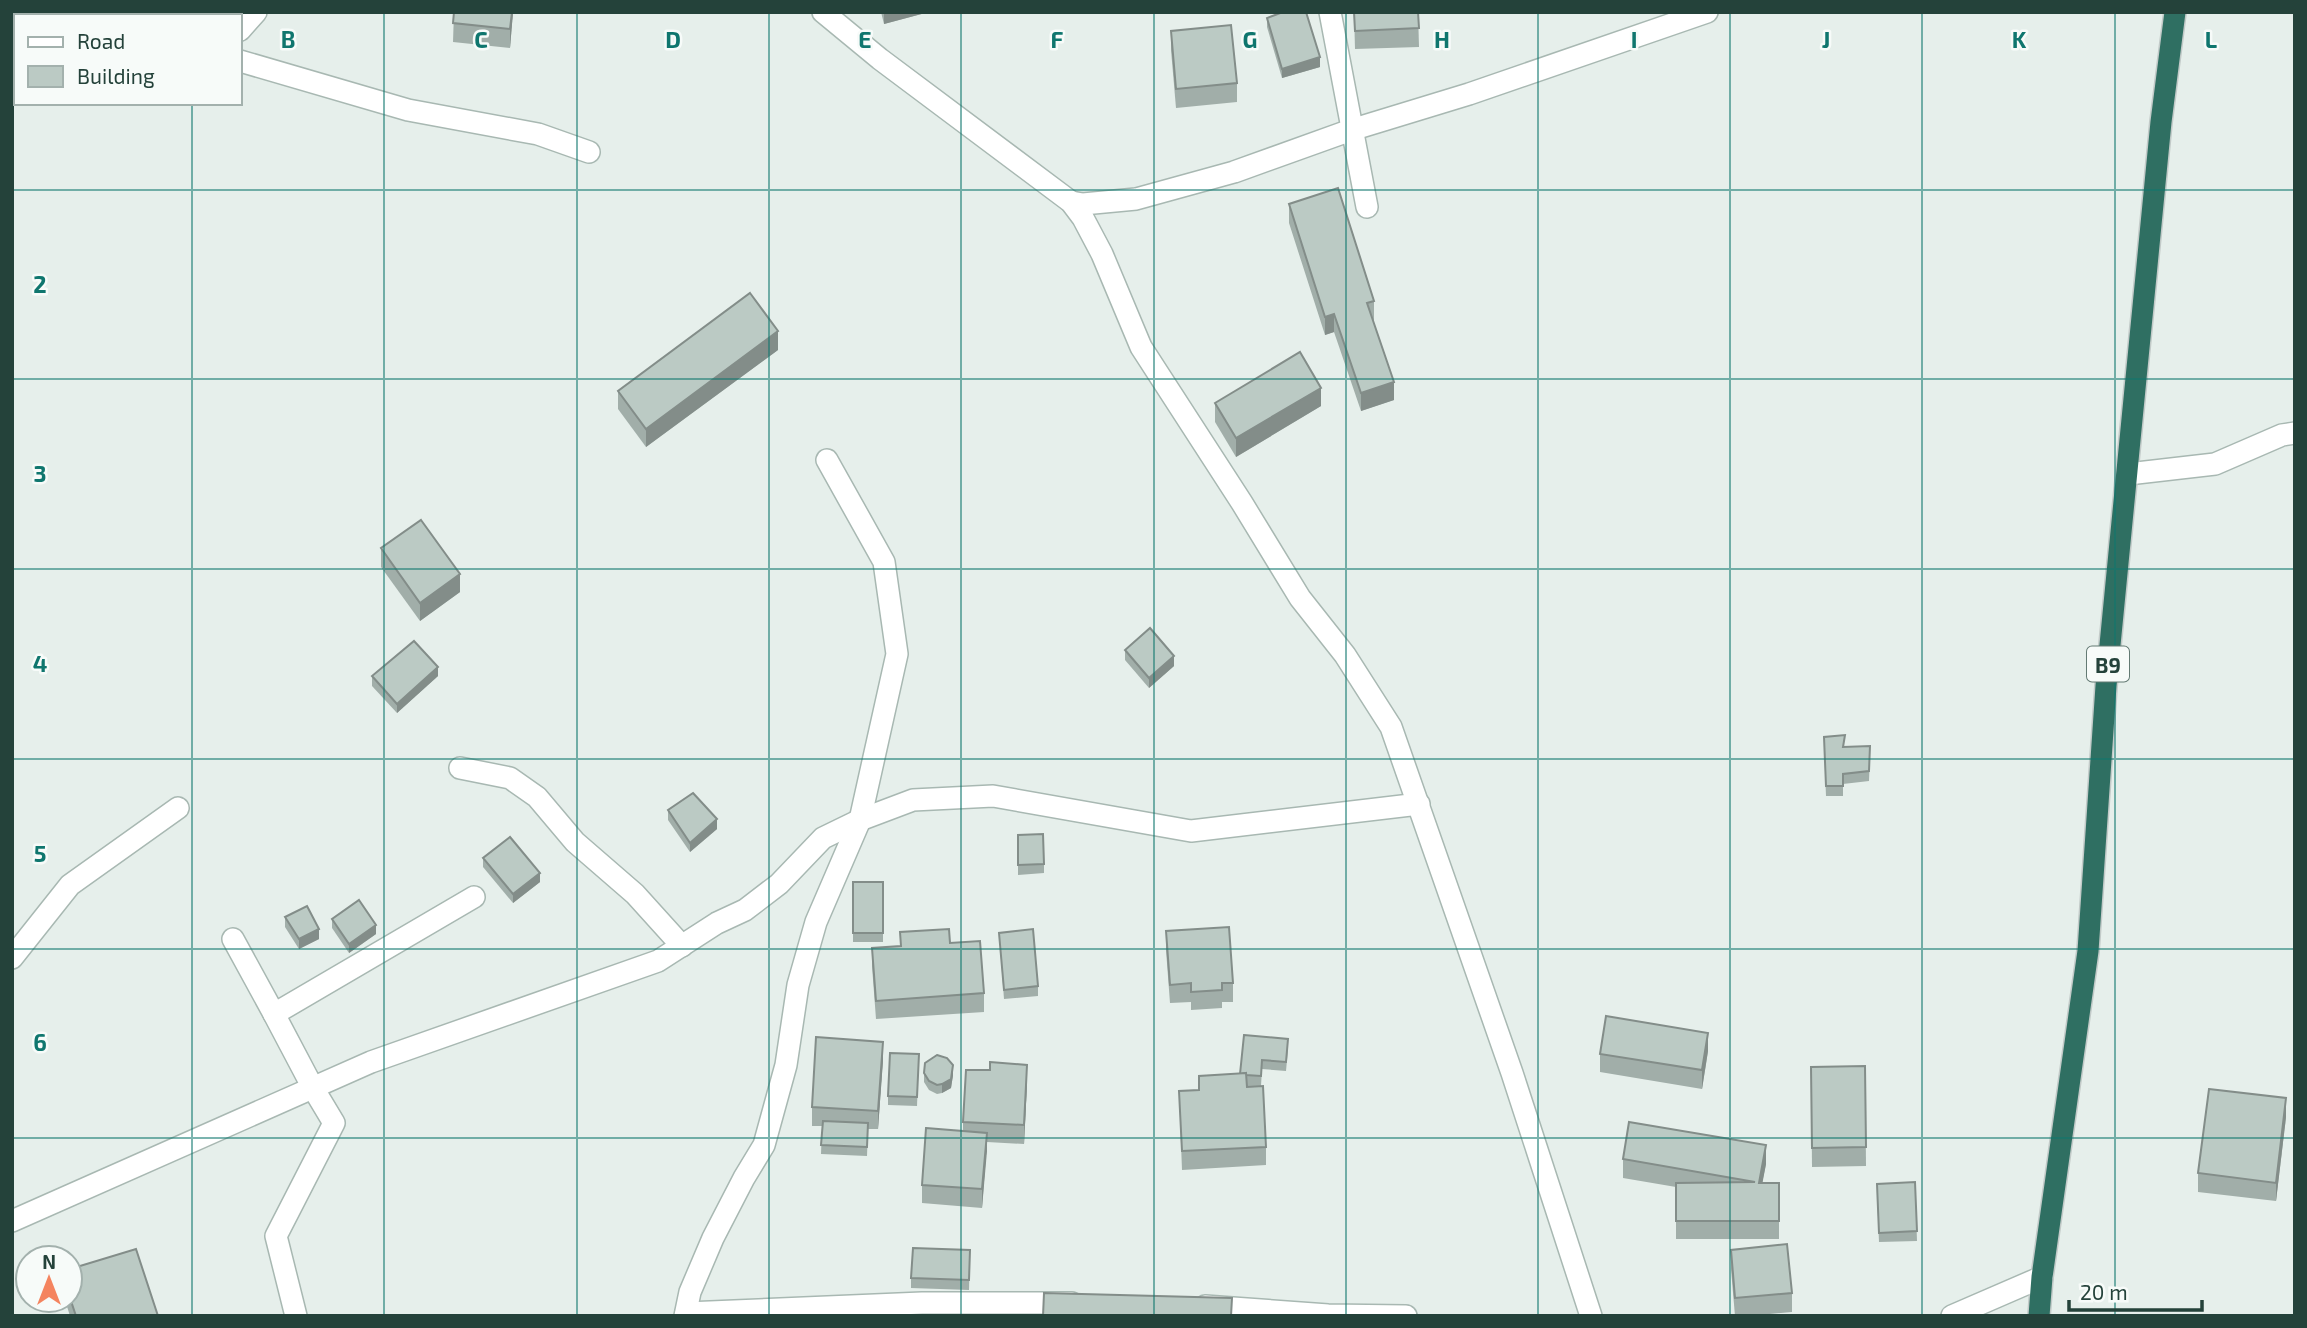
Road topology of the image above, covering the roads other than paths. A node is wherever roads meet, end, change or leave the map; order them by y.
1 (256, 12) edge
2 (823, 12) edge
3 (1330, 12) edge
4 (1707, 12) edge
5 (2175, 12) edge
6 (242, 28) edge
7 (242, 62) edge
8 (1352, 130) junction
9 (589, 152) dead end
10 (1071, 202) junction
11 (1367, 207) dead end
12 (2295, 433) edge
13 (827, 460) dead end
14 (2128, 474) junction
15 (460, 768) dead end
16 (1419, 804) junction
17 (178, 808) dead end
18 (860, 820) junction
19 (474, 897) dead end
20 (233, 939) dead end
21 (682, 946) junction
22 (12, 958) edge
23 (274, 1014) junction
24 (313, 1088) junction
25 (12, 1221) edge
26 (2042, 1277) junction
27 (1087, 1303) edge
28 (1182, 1304) edge
29 (685, 1315) edge
30 (296, 1316) edge
31 (1406, 1316) edge
32 (1591, 1316) edge
33 (1952, 1316) edge
34 (2039, 1316) edge

1 - 6 street
2 - 10 street
3 - 8 street
4 - 8 street
5 - 14 highway, B9
7 - 9 street
8 - 10 street
8 - 11 street
10 - 16 street
12 - 14 street
13 - 18 street
14 - 26 highway, B9
15 - 21 street
16 - 18 street
16 - 32 street
17 - 22 street
18 - 21 street
18 - 29 street
19 - 23 street
20 - 23 street
21 - 24 street
23 - 24 street
24 - 25 street
24 - 30 street
26 - 33 street
26 - 34 highway, B9
27 - 29 street
28 - 31 street

